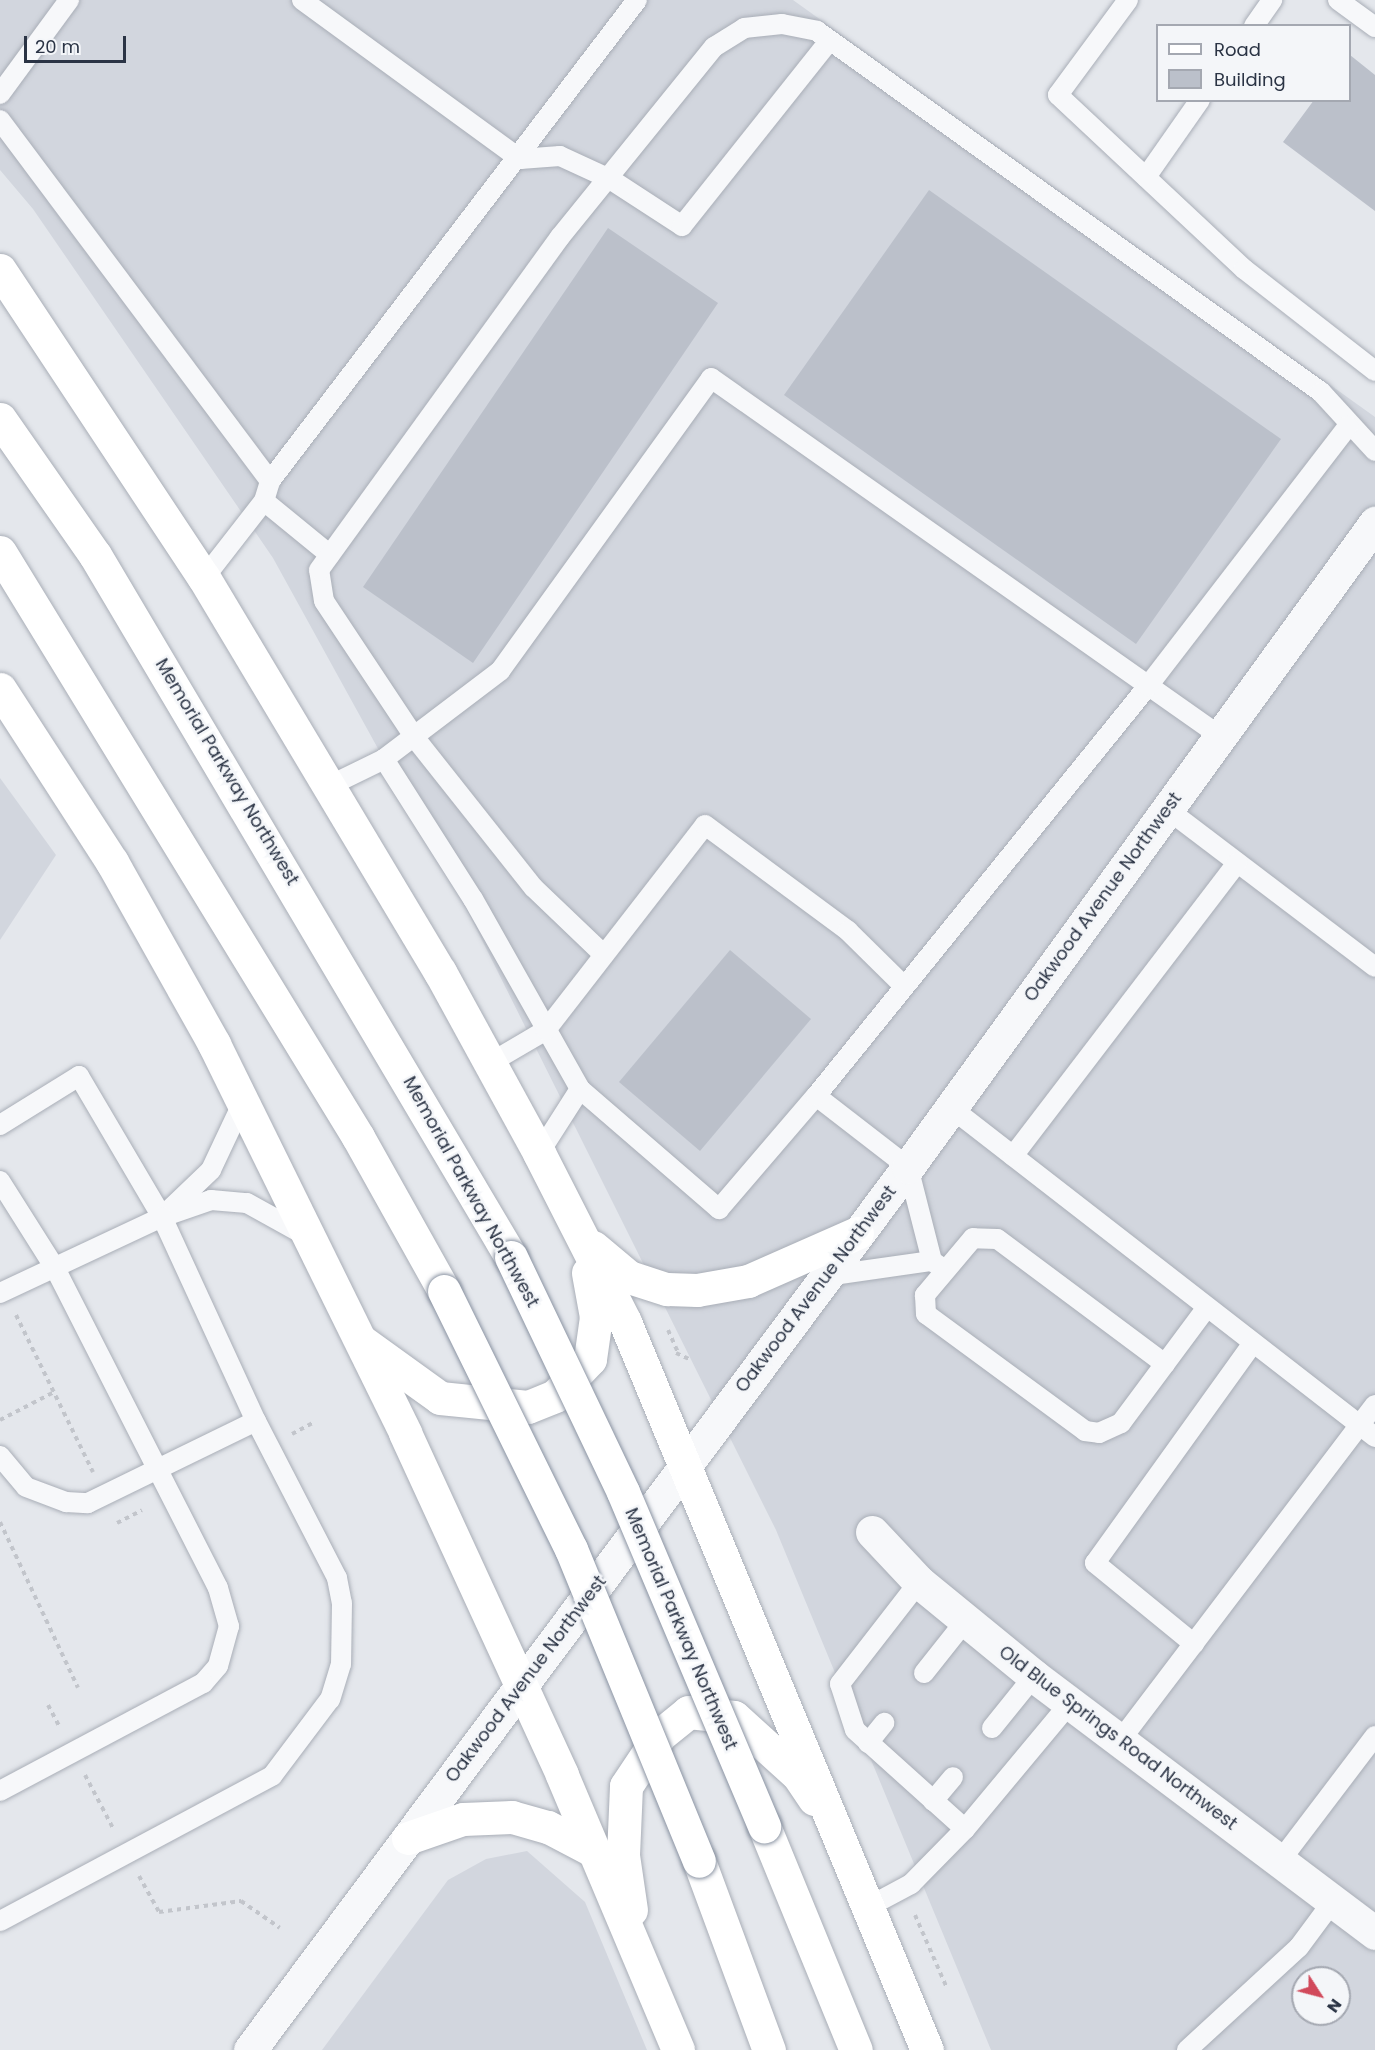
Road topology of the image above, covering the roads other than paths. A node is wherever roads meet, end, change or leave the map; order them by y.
1 (69, 0) edge
2 (302, 0) edge
3 (637, 0) edge
4 (1128, 0) edge
5 (1272, 0) edge
6 (1338, 0) edge
7 (1255, 24) edge
8 (1375, 27) edge
9 (829, 41) junction
10 (0, 94) edge
11 (1199, 102) edge
12 (0, 120) edge
13 (520, 159) junction
14 (1146, 177) junction
15 (610, 179) junction
16 (0, 270) edge
17 (1375, 370) edge
18 (0, 419) edge
19 (1348, 426) junction
20 (1375, 451) edge
21 (270, 481) junction
22 (264, 501) junction
23 (1375, 523) edge
24 (0, 552) edge
25 (330, 555) junction
26 (204, 578) junction
27 (1148, 686) junction
28 (0, 689) edge
29 (1220, 736) junction
30 (415, 738) junction
31 (384, 759) junction
32 (329, 786) junction
33 (1167, 809) junction
34 (1237, 863) junction
35 (602, 953) junction
36 (1375, 967) edge
37 (902, 984) junction
38 (546, 1030) junction
39 (490, 1063) junction
40 (580, 1089) junction
41 (816, 1096) junction
42 (242, 1104) junction
43 (950, 1107) junction
44 (0, 1125) edge
45 (539, 1153) junction
46 (1013, 1156) junction
47 (908, 1167) junction
48 (0, 1181) edge
49 (162, 1217) junction
50 (857, 1233) junction
51 (305, 1235) junction
52 (580, 1236) junction
53 (938, 1266) junction
54 (55, 1268) junction
55 (826, 1276) junction
56 (0, 1293) edge
57 (1207, 1307) junction
58 (357, 1338) junction
59 (1253, 1343) junction
60 (1165, 1364) junction
61 (1375, 1405) edge
62 (256, 1421) junction
63 (1367, 1431) edge
64 (0, 1456) edge
65 (686, 1465) junction
66 (155, 1471) junction
67 (872, 1532) dead end
68 (919, 1582) junction
69 (966, 1620) junction
70 (1194, 1644) junction
71 (924, 1673) dead end
72 (1034, 1676) junction
73 (521, 1686) junction
74 (1069, 1704) junction
75 (884, 1724) dead end
76 (992, 1728) dead end
77 (1375, 1736) edge
78 (1119, 1742) junction
79 (868, 1743) junction
80 (953, 1778) dead end
81 (0, 1791) edge
82 (933, 1802) junction
83 (965, 1829) junction
84 (838, 1832) junction
85 (408, 1838) junction
86 (592, 1850) junction
87 (1280, 1861) junction
88 (1333, 1901) junction
89 (868, 1907) junction
90 (0, 1921) edge
91 (1375, 1933) edge
92 (638, 1955) junction
93 (250, 2050) edge
94 (678, 2050) edge
95 (769, 2050) edge
96 (856, 2050) edge
97 (927, 2050) edge
98 (1187, 2050) edge

1 - 10 lane
2 - 13 lane
3 - 13 lane
4 - 14 lane
5 - 7 lane
6 - 8 lane
9 - 15 lane
9 - 15 lane
9 - 19 lane
11 - 14 lane
12 - 21 lane
13 - 15 lane
13 - 21 lane
14 - 17 lane
15 - 25 lane
16 - 26 main road
18 - 96 main road, Memorial Parkway Northwest, bridge
19 - 20 lane
19 - 27 lane
21 - 22 lane
22 - 25 lane
22 - 26 lane
23 - 29 street, Oakwood Avenue Northwest
24 - 95 main road, bridge
25 - 30 lane
26 - 32 main road
27 - 29 lane
27 - 30 lane
27 - 37 lane
28 - 42 main road
29 - 33 street, Oakwood Avenue Northwest
30 - 31 lane
30 - 35 lane
31 - 32 lane
31 - 38 lane
32 - 39 main road
33 - 34 lane
33 - 43 street, Oakwood Avenue Northwest
34 - 36 lane
34 - 46 lane
35 - 37 lane
35 - 38 lane
37 - 41 lane
38 - 39 lane
38 - 40 lane
39 - 45 main road
40 - 41 lane
40 - 45 lane
41 - 47 lane
42 - 49 lane
42 - 51 main road
43 - 46 lane
43 - 47 street, Oakwood Avenue Northwest
44 - 49 lane
45 - 52 main road
46 - 57 lane
47 - 50 street, Oakwood Avenue Northwest
47 - 53 lane
48 - 54 lane
49 - 51 lane
49 - 54 lane
49 - 62 lane
50 - 52 main road
50 - 55 street, Oakwood Avenue Northwest
51 - 58 main road
52 - 58 main road
52 - 65 main road
53 - 55 lane
53 - 60 lane
53 - 60 lane
54 - 56 lane
54 - 66 lane
55 - 65 street, Oakwood Avenue Northwest
57 - 59 lane
57 - 60 lane
58 - 73 main road
59 - 63 lane
59 - 70 lane
61 - 63 lane
62 - 66 lane
62 - 90 lane
63 - 70 lane
64 - 66 lane
65 - 73 street, Oakwood Avenue Northwest
65 - 84 main road
66 - 81 lane
67 - 68 street, Old Blue Springs Road Northwest
68 - 69 street, Old Blue Springs Road Northwest
68 - 79 lane
69 - 71 lane
69 - 72 street, Old Blue Springs Road Northwest
70 - 78 lane
72 - 74 street, Old Blue Springs Road Northwest
72 - 76 lane
73 - 85 street, Oakwood Avenue Northwest
73 - 86 main road
74 - 78 street, Old Blue Springs Road Northwest
74 - 83 lane
75 - 79 lane
77 - 87 lane
78 - 87 street, Old Blue Springs Road Northwest
79 - 82 lane
80 - 82 lane
82 - 83 lane
83 - 89 lane
84 - 89 main road
84 - 92 main road
85 - 86 main road
85 - 93 street, Oakwood Avenue Northwest
86 - 92 main road
87 - 88 street, Old Blue Springs Road Northwest
88 - 91 street, Old Blue Springs Road Northwest
88 - 98 lane
89 - 97 main road
92 - 94 main road

